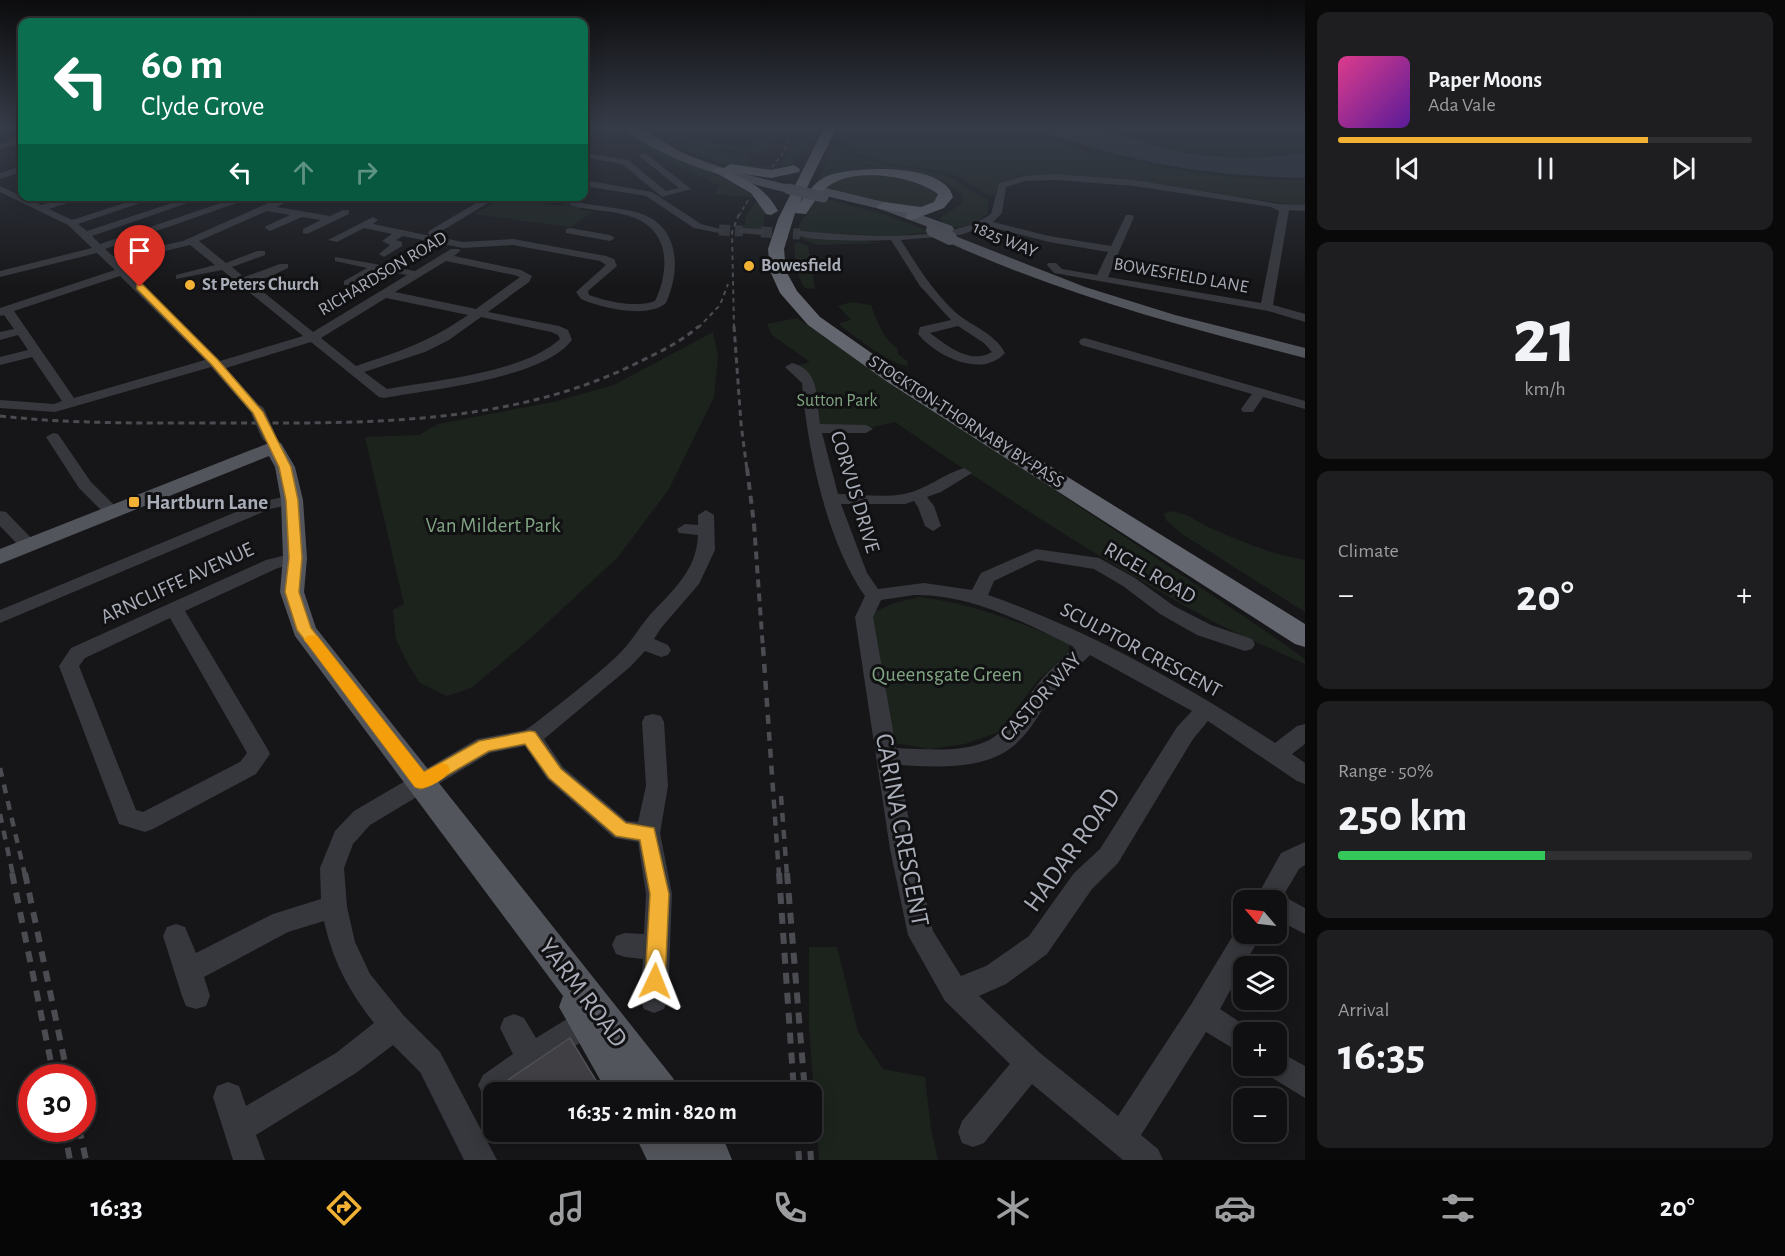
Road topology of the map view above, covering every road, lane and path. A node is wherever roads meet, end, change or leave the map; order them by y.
1 (648, 180) edge
2 (674, 180) edge
3 (741, 180) edge
4 (764, 180) edge
5 (789, 180) edge
6 (808, 180) edge
7 (814, 180) edge
8 (829, 180) edge
9 (924, 180) edge
10 (934, 180) edge
11 (1014, 180) edge
12 (1078, 180) edge
13 (589, 184) edge
14 (787, 186) junction
15 (0, 189) edge
16 (825, 194) junction
17 (18, 197) edge
18 (26, 201) edge
19 (67, 201) edge
20 (141, 201) edge
21 (189, 201) edge
22 (236, 201) edge
23 (283, 201) edge
24 (487, 201) edge
25 (572, 201) edge
26 (626, 201) dead end
27 (952, 203) junction
28 (884, 206) joint
29 (315, 207) dead end
30 (1280, 207) junction
31 (41, 208) junction
32 (268, 208) junction
33 (1305, 208) edge
34 (604, 210) junction
35 (771, 211) junction
36 (346, 212) dead end
37 (800, 212) junction
38 (301, 213) junction
39 (911, 215) junction
40 (1129, 217) dead end
41 (377, 218) dead end
42 (331, 219) junction
43 (71, 223) junction
44 (986, 223) junction
45 (363, 225) junction
46 (270, 228) dead end
47 (401, 228) junction
48 (719, 230) tunnel mouth
49 (307, 231) dead end
50 (743, 231) tunnel mouth
51 (760, 232) tunnel mouth
52 (433, 233) dead end
53 (947, 233) junction
54 (800, 234) tunnel mouth
55 (85, 235) junction
56 (603, 235) dead end
57 (895, 239) junction
58 (333, 240) dead end
59 (192, 241) junction
60 (464, 245) junction
61 (99, 248) junction
62 (546, 248) junction
63 (1114, 250) junction
64 (261, 253) dead end
65 (350, 253) dead end
66 (384, 254) dead end
67 (444, 257) junction
68 (111, 260) junction
69 (1052, 265) dead end
70 (284, 266) dead end
71 (224, 267) junction
72 (377, 267) junction
73 (123, 271) junction
74 (0, 274) edge
75 (416, 274) junction
76 (180, 277) dead end
77 (1101, 279) junction
78 (242, 281) junction
79 (348, 283) dead end
80 (789, 293) junction
81 (386, 294) junction
82 (1269, 308) junction
83 (3, 311) edge
84 (480, 314) junction
85 (1305, 318) edge
86 (961, 322) junction
87 (21, 331) junction
88 (0, 336) edge
89 (313, 337) junction
90 (1085, 342) dead end
91 (1305, 347) edge
92 (35, 352) junction
93 (1121, 352) junction
94 (1305, 353) edge
95 (0, 361) edge
96 (216, 364) junction
97 (1109, 364) dead end
98 (792, 367) dead end
99 (356, 370) junction
100 (1260, 392) junction
101 (0, 404) edge
102 (70, 404) junction
103 (1305, 405) edge
104 (1248, 409) dead end
105 (814, 428) junction
106 (866, 429) dead end
107 (53, 437) dead end
108 (271, 441) junction
109 (964, 473) dead end
110 (916, 495) junction
111 (831, 499) junction
112 (292, 500) junction
113 (111, 512) junction
114 (0, 516) edge
115 (933, 526) dead end
116 (685, 529) dead end
117 (28, 545) junction
118 (0, 557) edge
119 (295, 558) junction
120 (874, 596) junction
121 (977, 599) junction
122 (175, 610) junction
123 (0, 617) edge
124 (1305, 622) edge
125 (1305, 637) edge
126 (642, 642) junction
127 (1245, 644) dead end
128 (1088, 645) junction
129 (661, 650) dead end
130 (1206, 710) junction
131 (653, 722) dead end
132 (1305, 732) edge
133 (530, 737) junction
134 (1276, 754) junction
135 (887, 756) junction
136 (1305, 775) edge
137 (421, 782) junction
138 (648, 833) junction
139 (1305, 852) edge
140 (1274, 890) edge
141 (334, 908) junction
142 (1287, 911) edge
143 (1305, 922) edge
144 (176, 936) dead end
145 (1243, 944) edge
146 (625, 945) dead end
147 (656, 947) junction
148 (955, 992) junction
149 (654, 999) dead end
150 (1202, 1013) junction
151 (592, 1017) junction
152 (394, 1026) junction
153 (514, 1028) dead end
154 (1233, 1034) edge
155 (532, 1058) junction
156 (1030, 1062) junction
157 (1287, 1071) edge
158 (497, 1082) edge
159 (624, 1082) edge
160 (650, 1082) edge
161 (1305, 1083) edge
162 (228, 1097) dead end
163 (239, 1128) junction
164 (973, 1132) dead end
165 (1121, 1139) junction
166 (660, 1142) edge
167 (697, 1142) edge
168 (249, 1160) edge
169 (481, 1160) edge
170 (671, 1160) edge
171 (711, 1160) edge
172 (1147, 1160) edge

1 - 2 street
3 - 35 highway
4 - 14 main road, 1825 WAY
5 - 14 highway
6 - 80 highway, STOCKTON-THORNABY BY-PASS
7 - 37 highway, STOCKTON-THORNABY BY-PASS
8 - 37 highway
9 - 39 highway
10 - 27 highway
11 - 44 street
12 - 30 street
13 - 48 street
14 - 16 main road, 1825 WAY, bridge
14 - 35 highway
15 - 17 street, YARM ROAD
16 - 28 main road, 1825 WAY
16 - 39 main road, 1825 WAY
18 - 31 street, YARM ROAD
19 - 31 street
20 - 43 street
21 - 55 street
22 - 61 street
23 - 32 street
24 - 52 street
25 - 34 street
26 - 34 street
27 - 39 highway
27 - 53 highway
28 - 39 highway
29 - 38 street
30 - 33 street
30 - 82 street
31 - 43 street, YARM ROAD
32 - 38 street
32 - 59 street
34 - 62 street
35 - 80 highway
36 - 42 street
37 - 124 highway, STOCKTON-THORNABY BY-PASS
38 - 42 street
38 - 46 street
39 - 53 main road, 1825 WAY
40 - 63 street
41 - 45 street
42 - 49 street
43 - 55 street, YARM ROAD
44 - 57 street
44 - 63 street
45 - 47 street
45 - 58 street
47 - 60 street
47 - 66 street
50 - 51 street
53 - 91 main road, 1825 WAY
53 - 94 main road, 1825 WAY
54 - 57 street
55 - 61 street, YARM ROAD
56 - 62 street
57 - 86 street
59 - 68 street
59 - 71 street
60 - 62 street
60 - 67 street, RICHARDSON ROAD
61 - 68 street, YARM ROAD
61 - 74 street
63 - 77 street
64 - 71 street
65 - 72 street
67 - 75 street, RICHARDSON ROAD
67 - 84 street
68 - 73 street, YARM ROAD
69 - 77 street, BOWESFIELD LANE
70 - 78 street
71 - 76 street
71 - 78 street
72 - 75 street
72 - 79 street
73 - 83 street
73 - 96 street, YARM ROAD
75 - 81 street, RICHARDSON ROAD
77 - 82 street, BOWESFIELD LANE
78 - 89 street
80 - 125 highway, STOCKTON-THORNABY BY-PASS
81 - 84 street
81 - 89 street, RICHARDSON ROAD
82 - 85 street, BOWESFIELD LANE
83 - 87 street
84 - 99 street
84 - 99 street
86 - 86 street
87 - 88 street
87 - 92 street
89 - 96 street, RICHARDSON ROAD
89 - 99 street
90 - 93 street
92 - 95 street
92 - 102 street
93 - 97 street
93 - 100 street
96 - 102 street, RICHARDSON ROAD
96 - 108 street, YARM ROAD, bridge
98 - 105 street, CORVUS DRIVE
100 - 103 street
100 - 104 street
101 - 102 street, RICHARDSON ROAD
105 - 106 street
105 - 111 street, CORVUS DRIVE
107 - 113 street
108 - 112 main road, YARM ROAD
108 - 113 main road
109 - 110 street
110 - 111 street
110 - 115 street
111 - 120 street, CORVUS DRIVE
112 - 119 main road, YARM ROAD
112 - 123 street
113 - 117 main road
114 - 117 street
116 - 126 street
117 - 118 main road
119 - 122 street, ARNCLIFFE AVENUE
119 - 137 main road, YARM ROAD
120 - 121 street, SCULPTOR CRESCENT
120 - 135 street, CARINA CRESCENT
121 - 127 street, RIGEL ROAD
121 - 128 street, SCULPTOR CRESCENT
122 - 122 street, ARNCLIFFE AVENUE
126 - 129 street
126 - 133 street
128 - 130 street, SCULPTOR CRESCENT
128 - 135 street, CASTOR WAY
130 - 134 street, SCULPTOR CRESCENT
130 - 148 street, HADAR ROAD
131 - 138 street
132 - 134 street
133 - 137 street
133 - 138 street
134 - 136 street, SCULPTOR CRESCENT
135 - 148 street, CARINA CRESCENT
137 - 141 street
137 - 151 main road, YARM ROAD
138 - 147 street
139 - 140 street
141 - 144 street
141 - 152 street
142 - 143 street
145 - 150 street
146 - 147 street
147 - 149 street
148 - 156 street, CARINA CRESCENT
150 - 154 street
150 - 165 street
151 - 155 street
151 - 159 main road, YARM ROAD
151 - 160 main road, YARM ROAD
152 - 163 street
152 - 169 street
153 - 155 street
155 - 158 street
156 - 164 street
156 - 165 street, CARINA CRESCENT
157 - 161 street
162 - 163 street
163 - 168 street
165 - 172 street, CARINA CRESCENT
166 - 170 main road
167 - 171 main road

